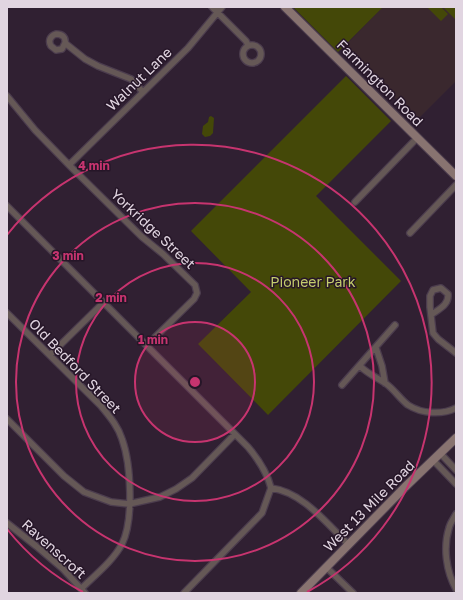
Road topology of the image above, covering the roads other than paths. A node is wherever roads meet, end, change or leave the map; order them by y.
1 (212, 7) edge
2 (222, 7) edge
3 (285, 7) edge
4 (218, 13) junction
5 (66, 44) dead end
6 (248, 45) dead end
7 (143, 92) junction
8 (7, 96) edge
9 (417, 138) junction
10 (69, 165) junction
11 (456, 176) edge
12 (456, 185) edge
13 (355, 202) dead end
14 (7, 206) edge
15 (410, 233) dead end
16 (104, 302) junction
17 (7, 313) edge
18 (431, 315) junction
19 (395, 325) dead end
20 (147, 345) junction
21 (376, 348) junction
22 (456, 353) edge
23 (50, 355) junction
24 (360, 366) junction
25 (385, 383) junction
26 (342, 385) dead end
27 (456, 408) edge
28 (7, 419) edge
29 (235, 434) junction
30 (456, 438) edge
31 (440, 453) junction
32 (433, 460) junction
33 (456, 470) edge
34 (456, 484) edge
35 (271, 488) junction
36 (129, 504) junction
37 (456, 514) edge
38 (7, 523) edge
39 (349, 545) junction
40 (326, 568) junction
41 (456, 589) edge
42 (83, 591) edge
43 (184, 593) edge
44 (301, 593) edge
45 (352, 593) edge

1 - 4 street
2 - 4 street, Walnut Lane
3 - 9 street, Farmington Road
4 - 6 street
4 - 7 street, Walnut Lane
5 - 7 street
7 - 10 street, Walnut Lane
8 - 10 street, Yorkridge Street
9 - 11 street, Farmington Road
9 - 13 street
10 - 20 street, Yorkridge Street
12 - 15 street
14 - 16 street
16 - 20 street
16 - 23 street
17 - 23 street, Old Bedford Street
18 - 18 street
18 - 22 street
19 - 21 street
20 - 29 street
21 - 24 street
21 - 25 street
23 - 36 street, Old Bedford Street
24 - 25 street
24 - 26 street
25 - 27 street
28 - 36 street
29 - 35 street
29 - 36 street
30 - 31 street, West 13 Mile Road
31 - 32 street, West 13 Mile Road
31 - 33 street
32 - 34 street
32 - 39 street, West 13 Mile Road
35 - 39 street
35 - 43 street
36 - 42 street, Old Bedford Street
37 - 41 street
38 - 42 street, Ravenscroft
39 - 40 street, West 13 Mile Road
40 - 44 street, West 13 Mile Road
40 - 45 street

